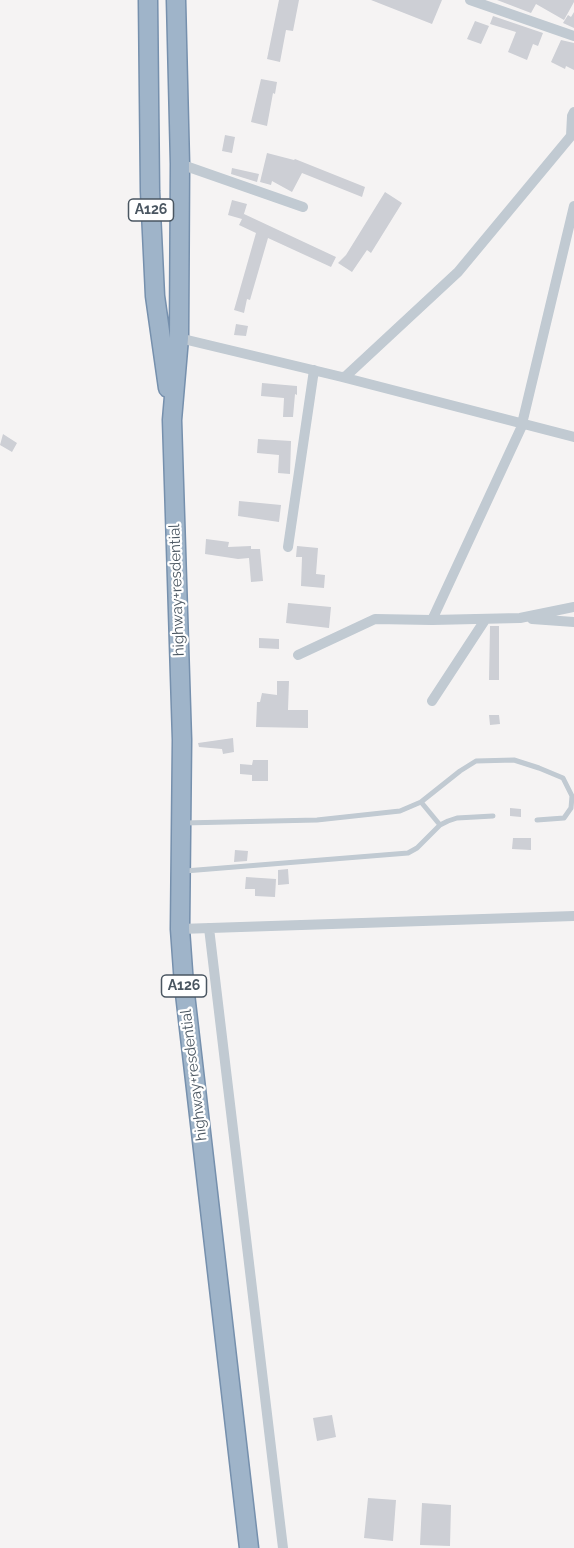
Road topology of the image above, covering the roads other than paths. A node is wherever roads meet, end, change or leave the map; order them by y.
1 (148, 0) edge
2 (176, 0) edge
3 (470, 0) edge
4 (574, 36) edge
5 (574, 112) edge
6 (573, 136) edge
7 (180, 164) junction
8 (574, 206) edge
9 (303, 207) dead end
10 (178, 338) junction
11 (314, 370) junction
12 (342, 377) junction
13 (172, 420) junction
14 (522, 423) junction
15 (574, 437) edge
16 (288, 547) dead end
17 (574, 606) edge
18 (520, 618) junction
19 (432, 620) junction
20 (485, 620) junction
21 (574, 622) edge
22 (298, 655) dead end
23 (432, 701) dead end
24 (421, 802) junction
25 (493, 816) dead end
26 (537, 819) dead end
27 (182, 823) junction
28 (440, 825) junction
29 (180, 871) junction
30 (574, 916) edge
31 (209, 928) junction
32 (180, 929) junction
33 (249, 1548) edge
34 (283, 1548) edge

1 - 13 highway, A126
2 - 7 highway, A126
3 - 4 street
5 - 6 street
6 - 12 street
7 - 9 street
7 - 10 highway, A126
8 - 14 street
10 - 11 street
10 - 13 highway, A126
11 - 12 street
11 - 16 street
12 - 14 street
13 - 27 highway, highway+resdential / A126
14 - 15 street
14 - 19 street
17 - 18 street
18 - 20 street
18 - 21 street
19 - 20 street
19 - 22 street
20 - 23 street
24 - 26 lane
24 - 27 lane
24 - 28 lane
25 - 28 lane
27 - 29 highway, highway+resdential / A126
28 - 29 lane
29 - 32 highway, highway+resdential / A126
30 - 31 street
31 - 32 street
31 - 34 street
32 - 33 highway, highway+resdential / A126

